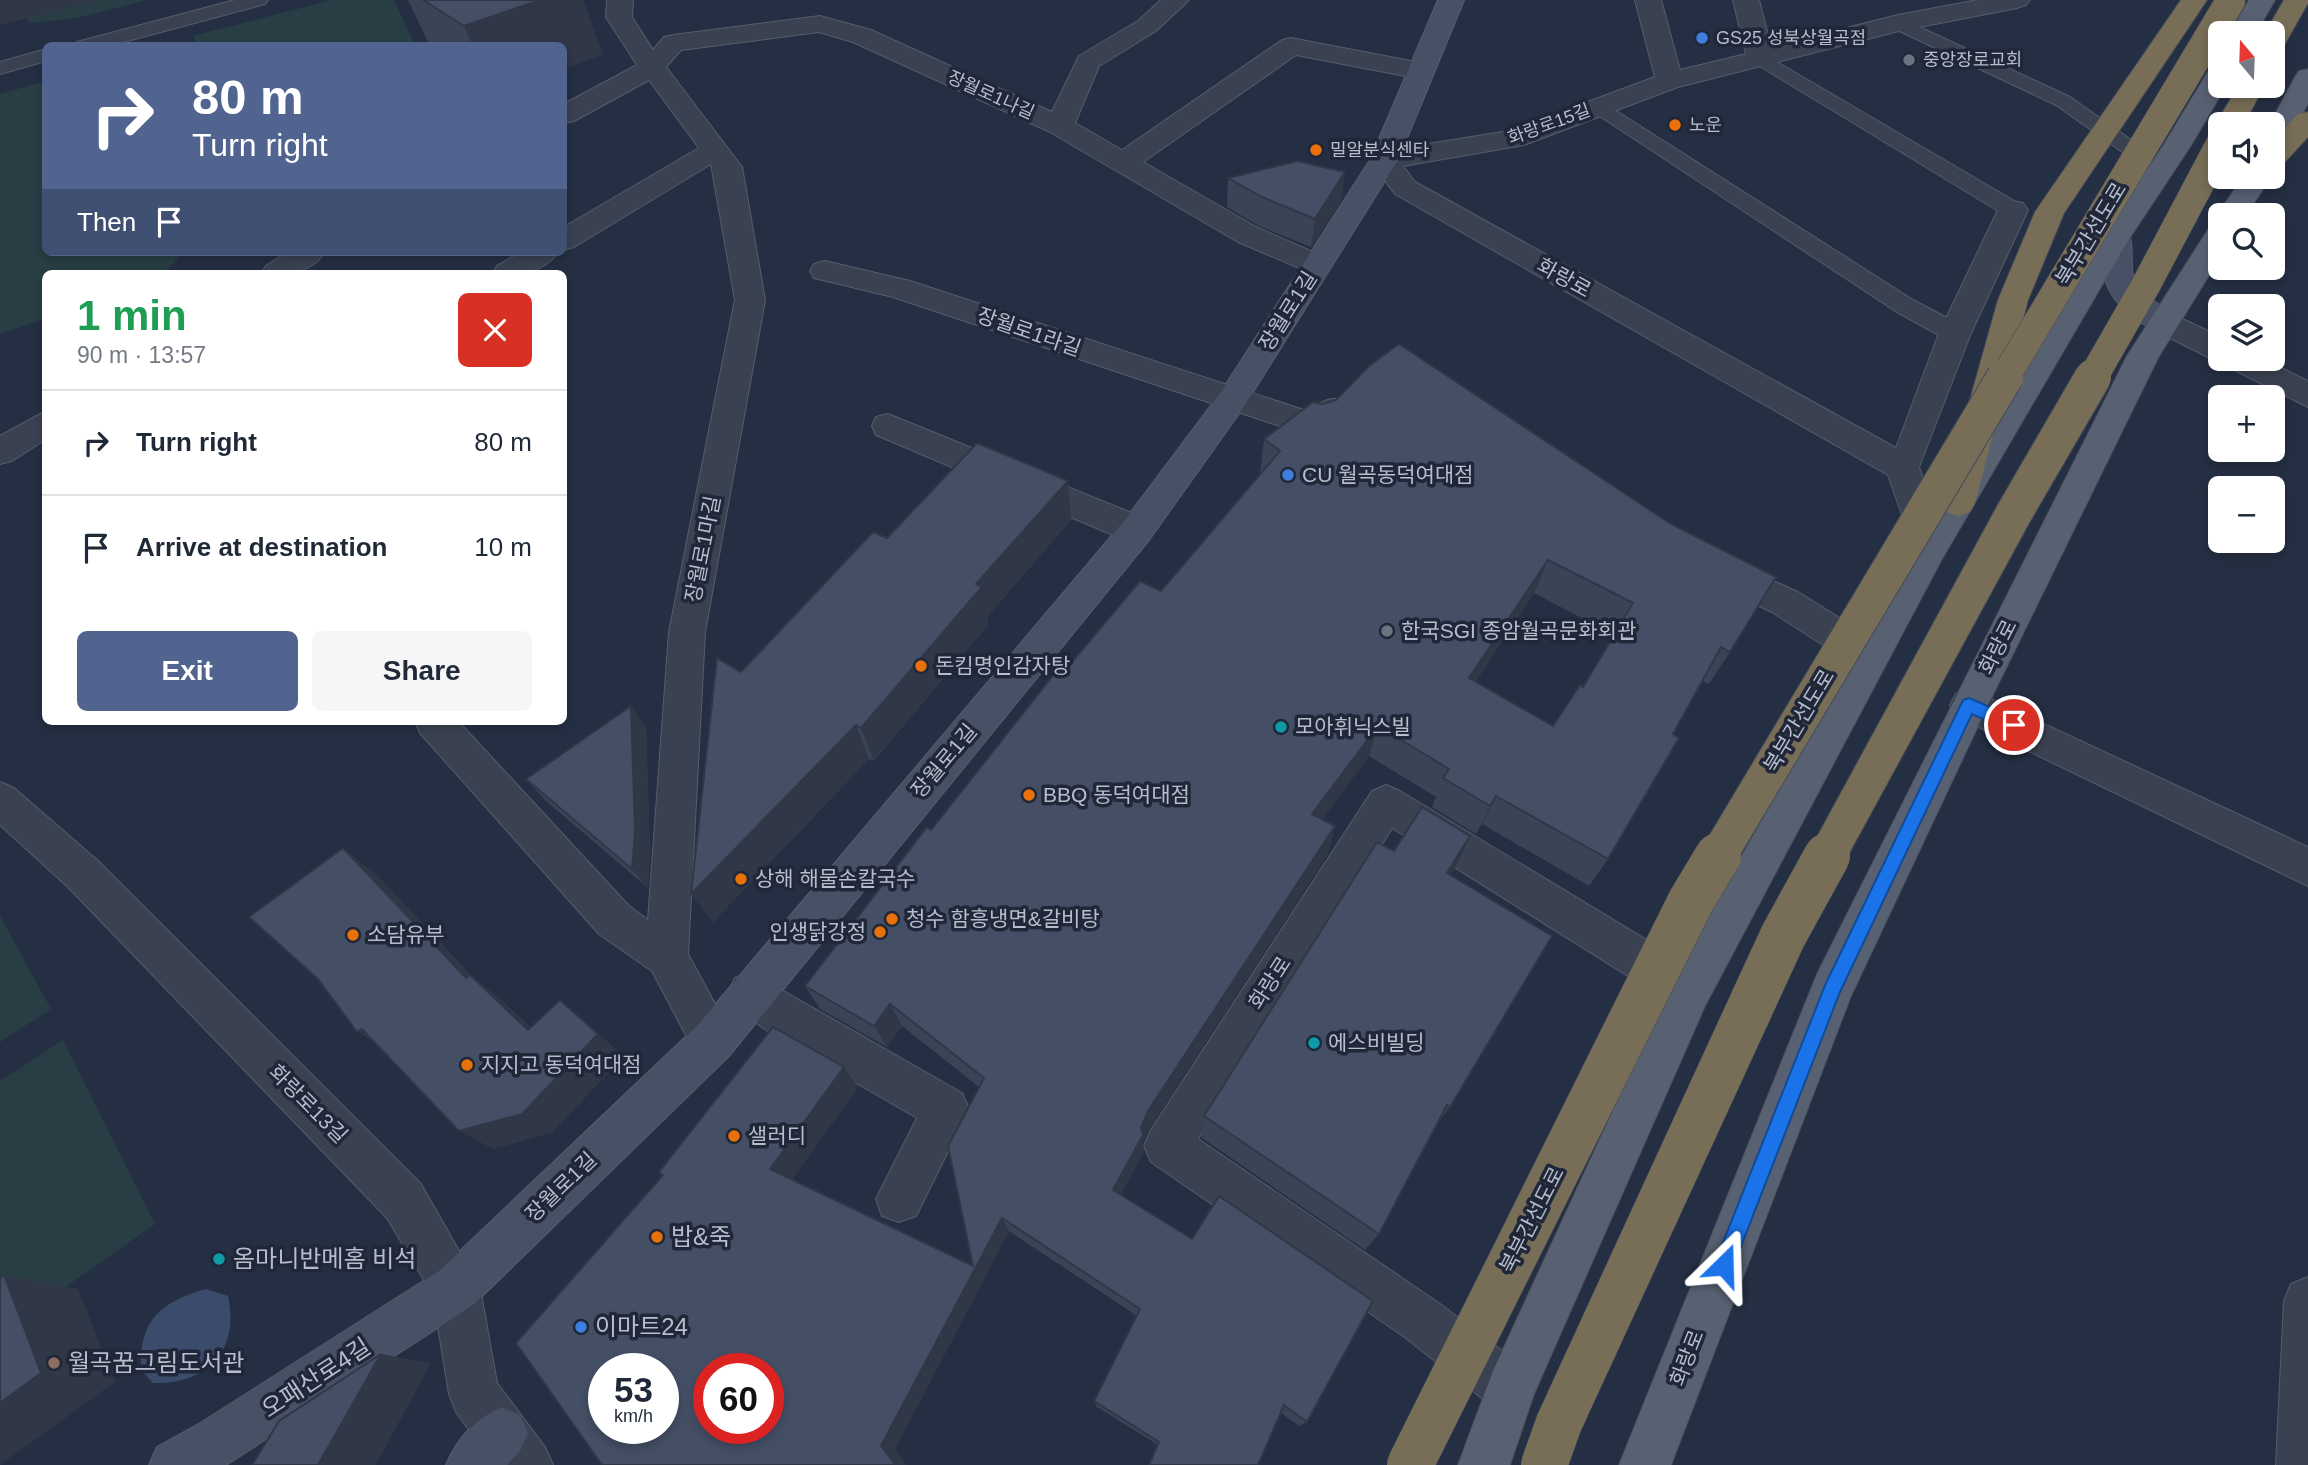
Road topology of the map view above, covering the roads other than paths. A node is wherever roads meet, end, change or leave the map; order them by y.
1 (258, 0) edge
2 (620, 0) edge
3 (1176, 0) edge
4 (1451, 0) edge
5 (1648, 0) edge
6 (1746, 0) edge
7 (1876, 0) edge
8 (2017, 0) edge
9 (2194, 0) edge
10 (2231, 0) edge
11 (2262, 0) edge
12 (2297, 0) edge
13 (2250, 21) edge
14 (2285, 21) edge
15 (1898, 23) junction
16 (99, 42) edge
17 (42, 56) edge
18 (1760, 58) junction
19 (0, 68) edge
20 (651, 68) junction
21 (1421, 71) junction
22 (2308, 77) edge
23 (1669, 81) junction
24 (2208, 92) edge
25 (1600, 106) junction
26 (567, 113) edge
27 (2308, 120) edge
28 (2285, 122) edge
29 (1060, 126) junction
30 (2285, 145) edge
31 (715, 150) junction
32 (1384, 160) junction
33 (1122, 163) junction
34 (2208, 168) edge
35 (2161, 169) junction
36 (1230, 193) edge
37 (1193, 204) junction
38 (2013, 210) joint
39 (2116, 236) junction
40 (567, 238) edge
41 (2208, 252) edge
42 (304, 256) edge
43 (536, 256) edge
44 (1316, 265) junction
45 (282, 270) edge
46 (513, 270) edge
47 (825, 271) dead end
48 (2163, 321) junction
49 (1955, 333) junction
50 (2208, 344) edge
51 (2259, 371) edge
52 (1355, 387) edge
53 (2308, 396) edge
54 (1232, 400) junction
55 (42, 426) edge
56 (888, 426) dead end
57 (0, 452) edge
58 (1902, 467) junction
59 (1958, 503) junction
60 (1137, 530) junction
61 (1930, 550) junction
62 (1690, 558) edge
63 (1870, 656) junction
64 (1969, 705) junction
65 (438, 725) edge
66 (0, 800) edge
67 (2308, 867) edge
68 (667, 957) junction
69 (1690, 991) junction
70 (751, 993) junction
71 (713, 1041) junction
72 (898, 1199) dead end
73 (456, 1288) junction
74 (2308, 1301) edge
75 (1511, 1389) junction
76 (500, 1454) edge
77 (175, 1465) edge
78 (1410, 1465) edge
79 (1484, 1465) edge
80 (1544, 1465) edge
81 (1645, 1465) edge
82 (2302, 1465) edge

1 - 16 lane
2 - 20 street, 장월로1마길
3 - 29 street
4 - 21 street, 장월로1길
5 - 23 street
6 - 18 street
7 - 15 street
8 - 15 street, 화랑로15길
9 - 59 highway
10 - 78 highway, 북부간선도로, bridge
11 - 13 main road
12 - 14 highway
15 - 18 street, 화랑로15길
15 - 35 lane
17 - 19 lane
18 - 23 street, 화랑로15길
18 - 38 lane
20 - 26 street
20 - 29 street, 장월로1나길
20 - 31 street, 장월로1마길
21 - 32 street, 장월로1길
21 - 33 street
22 - 28 main road
23 - 25 street, 화랑로15길
24 - 35 main road
25 - 32 street, 화랑로15길
25 - 49 lane
27 - 30 highway
29 - 33 street, 장월로1나길
31 - 40 street
31 - 68 street, 장월로1마길
32 - 44 street, 장월로1길
32 - 58 street, 화랑로
33 - 37 street, 장월로1나길
34 - 80 highway, bridge
35 - 39 main road
36 - 37 street
37 - 44 street, 장월로1나길
38 - 49 street
39 - 48 street
39 - 59 main road
41 - 48 main road, 화랑로
42 - 45 street
43 - 46 street
44 - 54 street, 장월로1길
47 - 54 street, 장월로1라길
48 - 50 street
48 - 64 main road, 화랑로
49 - 58 street
51 - 53 street
52 - 54 street
54 - 60 street, 장월로1길
55 - 57 street
56 - 60 street
58 - 61 street
59 - 61 main road
60 - 70 street, 장월로1길
61 - 63 main road
62 - 63 street
63 - 69 main road
64 - 67 street
64 - 81 main road, 화랑로
65 - 68 street
66 - 73 street, 화랑로13길
68 - 71 street
69 - 75 main road
69 - 75 street, 화랑로
70 - 71 street, 장월로1길
70 - 72 street
71 - 73 street, 장월로1길
73 - 76 street, 화랑로13길
73 - 77 street, 오패산로4길
74 - 82 street
75 - 79 main road

